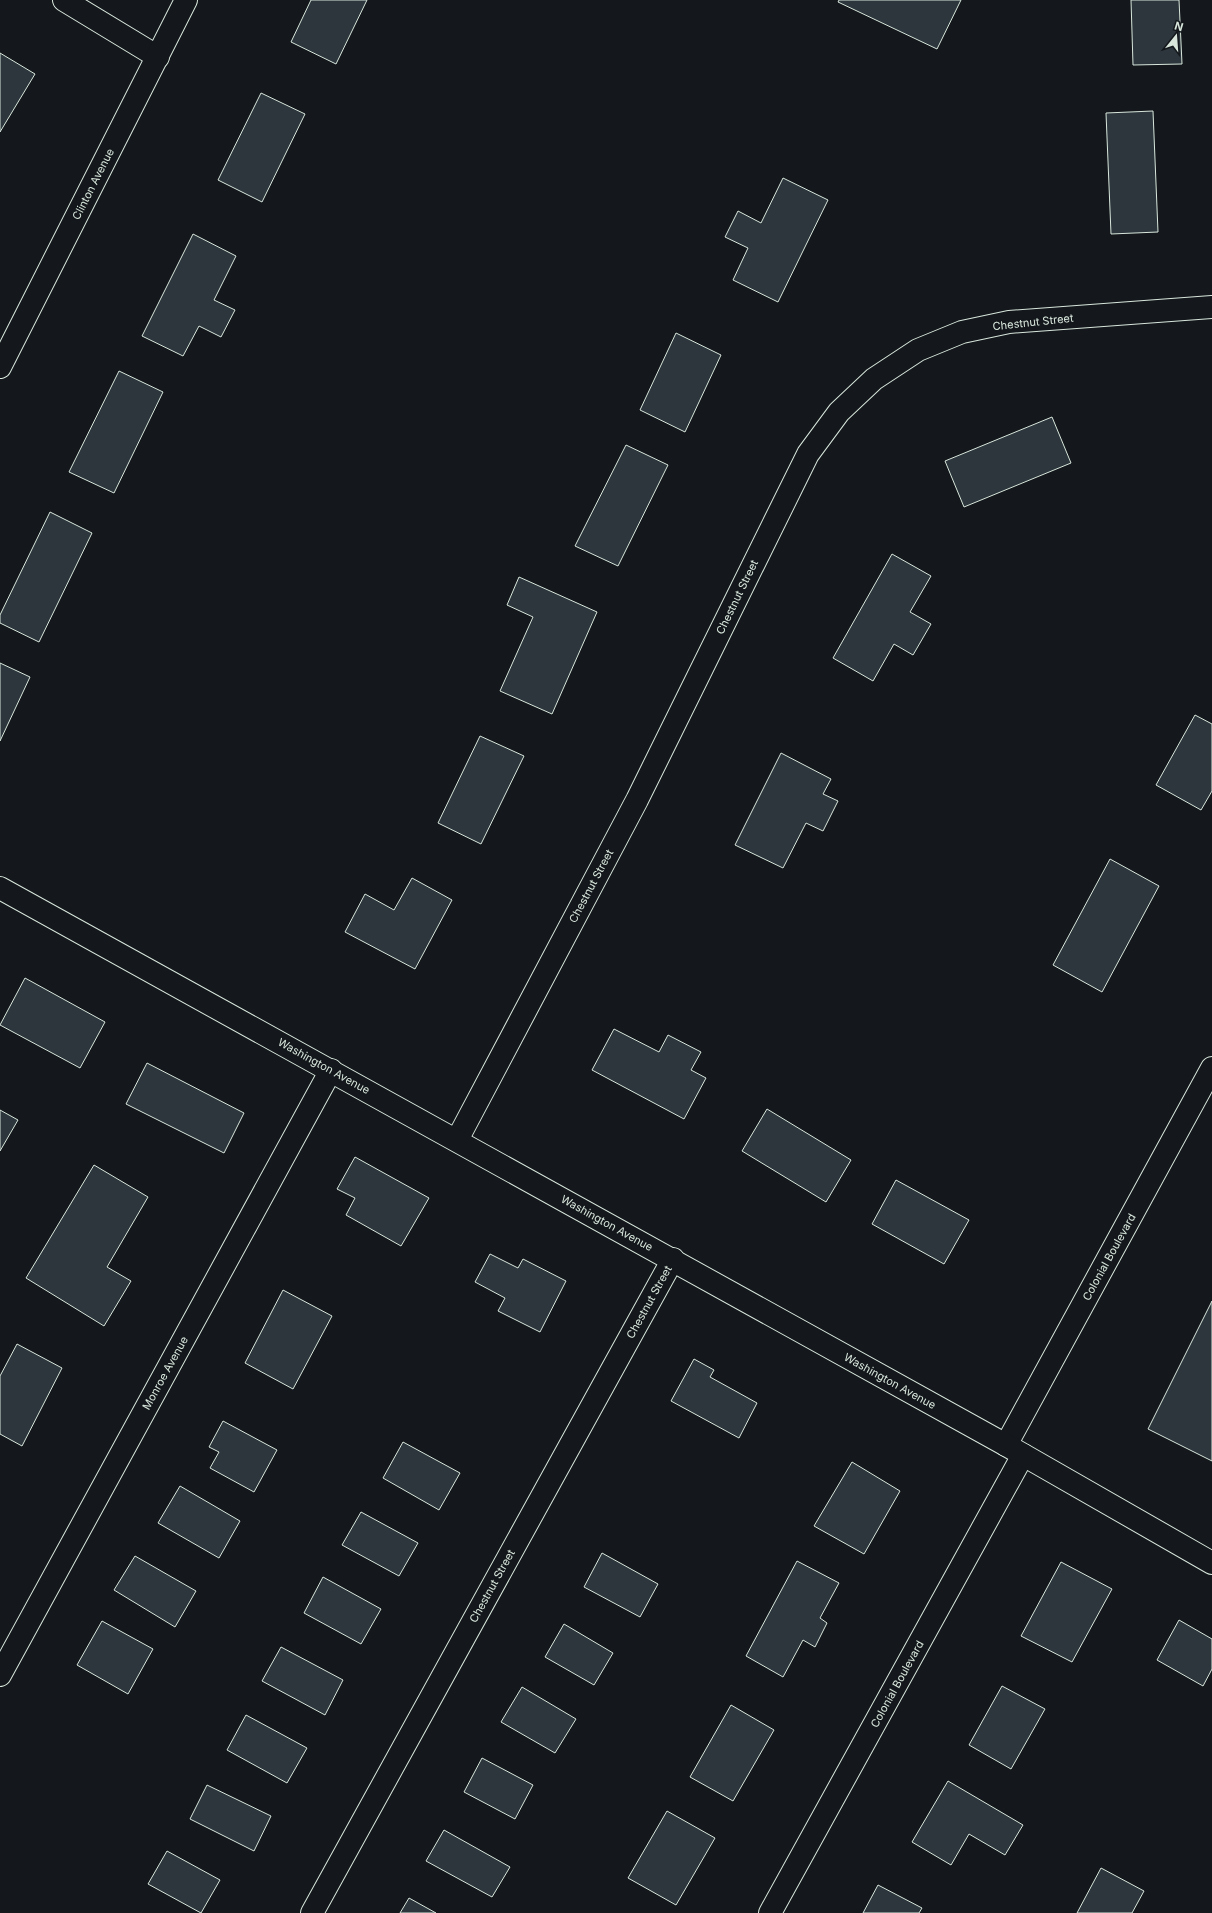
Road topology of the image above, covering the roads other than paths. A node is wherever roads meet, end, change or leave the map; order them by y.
1 (64, 0) edge
2 (186, 0) edge
3 (158, 57) junction
4 (1212, 307) edge
5 (0, 367) edge
6 (0, 888) edge
7 (1212, 1068) edge
8 (331, 1070) junction
9 (457, 1140) junction
10 (673, 1259) junction
11 (1015, 1450) junction
12 (1212, 1563) edge
13 (0, 1675) edge
14 (312, 1913) edge
15 (770, 1913) edge

1 - 3 street
2 - 3 street, Clinton Avenue
3 - 5 street, Clinton Avenue
4 - 9 street, Chestnut Street
6 - 8 street, Washington Avenue
7 - 11 street, Colonial Boulevard
8 - 9 street, Washington Avenue
8 - 13 street, Monroe Avenue
9 - 10 street, Washington Avenue
10 - 11 street, Washington Avenue
10 - 14 street, Chestnut Street
11 - 12 street, Washington Avenue
11 - 15 street, Colonial Boulevard

